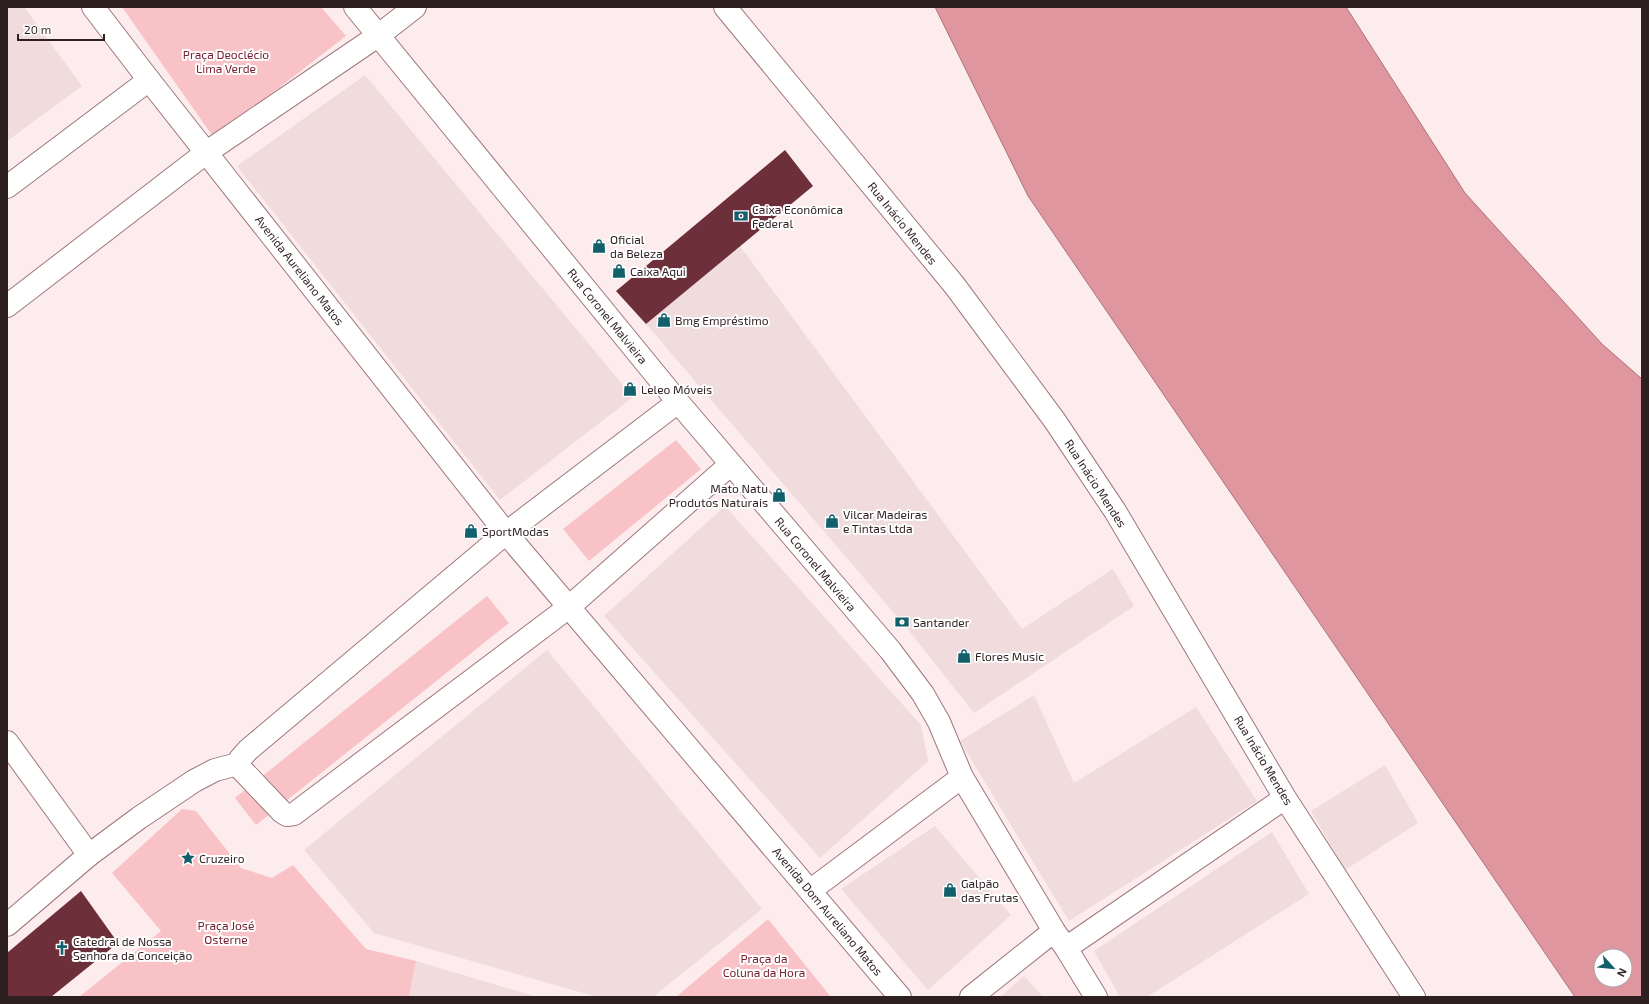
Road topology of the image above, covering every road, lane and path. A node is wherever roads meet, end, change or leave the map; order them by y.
1 (93, 7) edge
2 (355, 7) edge
3 (415, 7) edge
4 (725, 7) edge
5 (379, 35) junction
6 (149, 80) junction
7 (207, 152) junction
8 (7, 187) edge
9 (7, 306) edge
10 (678, 402) junction
11 (731, 464) junction
12 (506, 533) junction
13 (569, 607) junction
14 (7, 742) edge
15 (238, 764) junction
16 (962, 778) junction
17 (1286, 798) junction
18 (89, 855) junction
19 (811, 890) junction
20 (7, 925) edge
21 (1060, 940) junction
22 (900, 997) edge
23 (972, 997) edge
24 (1096, 997) edge
25 (1414, 997) edge

1 - 6 street, Avenida Aureliano Matos
2 - 5 street, Rua Coronel Malvieira
3 - 5 street
4 - 17 street, Rua Inácio Mendes
5 - 7 street
5 - 10 street, Rua Coronel Malvieira
6 - 7 street, Avenida Aureliano Matos
6 - 8 street
7 - 9 street
7 - 12 street, Avenida Aureliano Matos
10 - 11 street, Rua Coronel Malvieira
10 - 12 street
11 - 13 street
11 - 16 street, Rua Coronel Malvieira
12 - 13 street, Avenida Aureliano Matos
12 - 15 street
13 - 15 street
13 - 19 street, Avenida Dom Aureliano Matos
14 - 18 street
15 - 18 street
16 - 19 street
16 - 21 street, Rua Coronel Malvieira
17 - 21 street
17 - 25 street, Rua Inácio Mendes
18 - 20 street
19 - 22 street, Avenida Dom Aureliano Matos
21 - 23 street
21 - 24 street, Rua Coronel Malvieira

